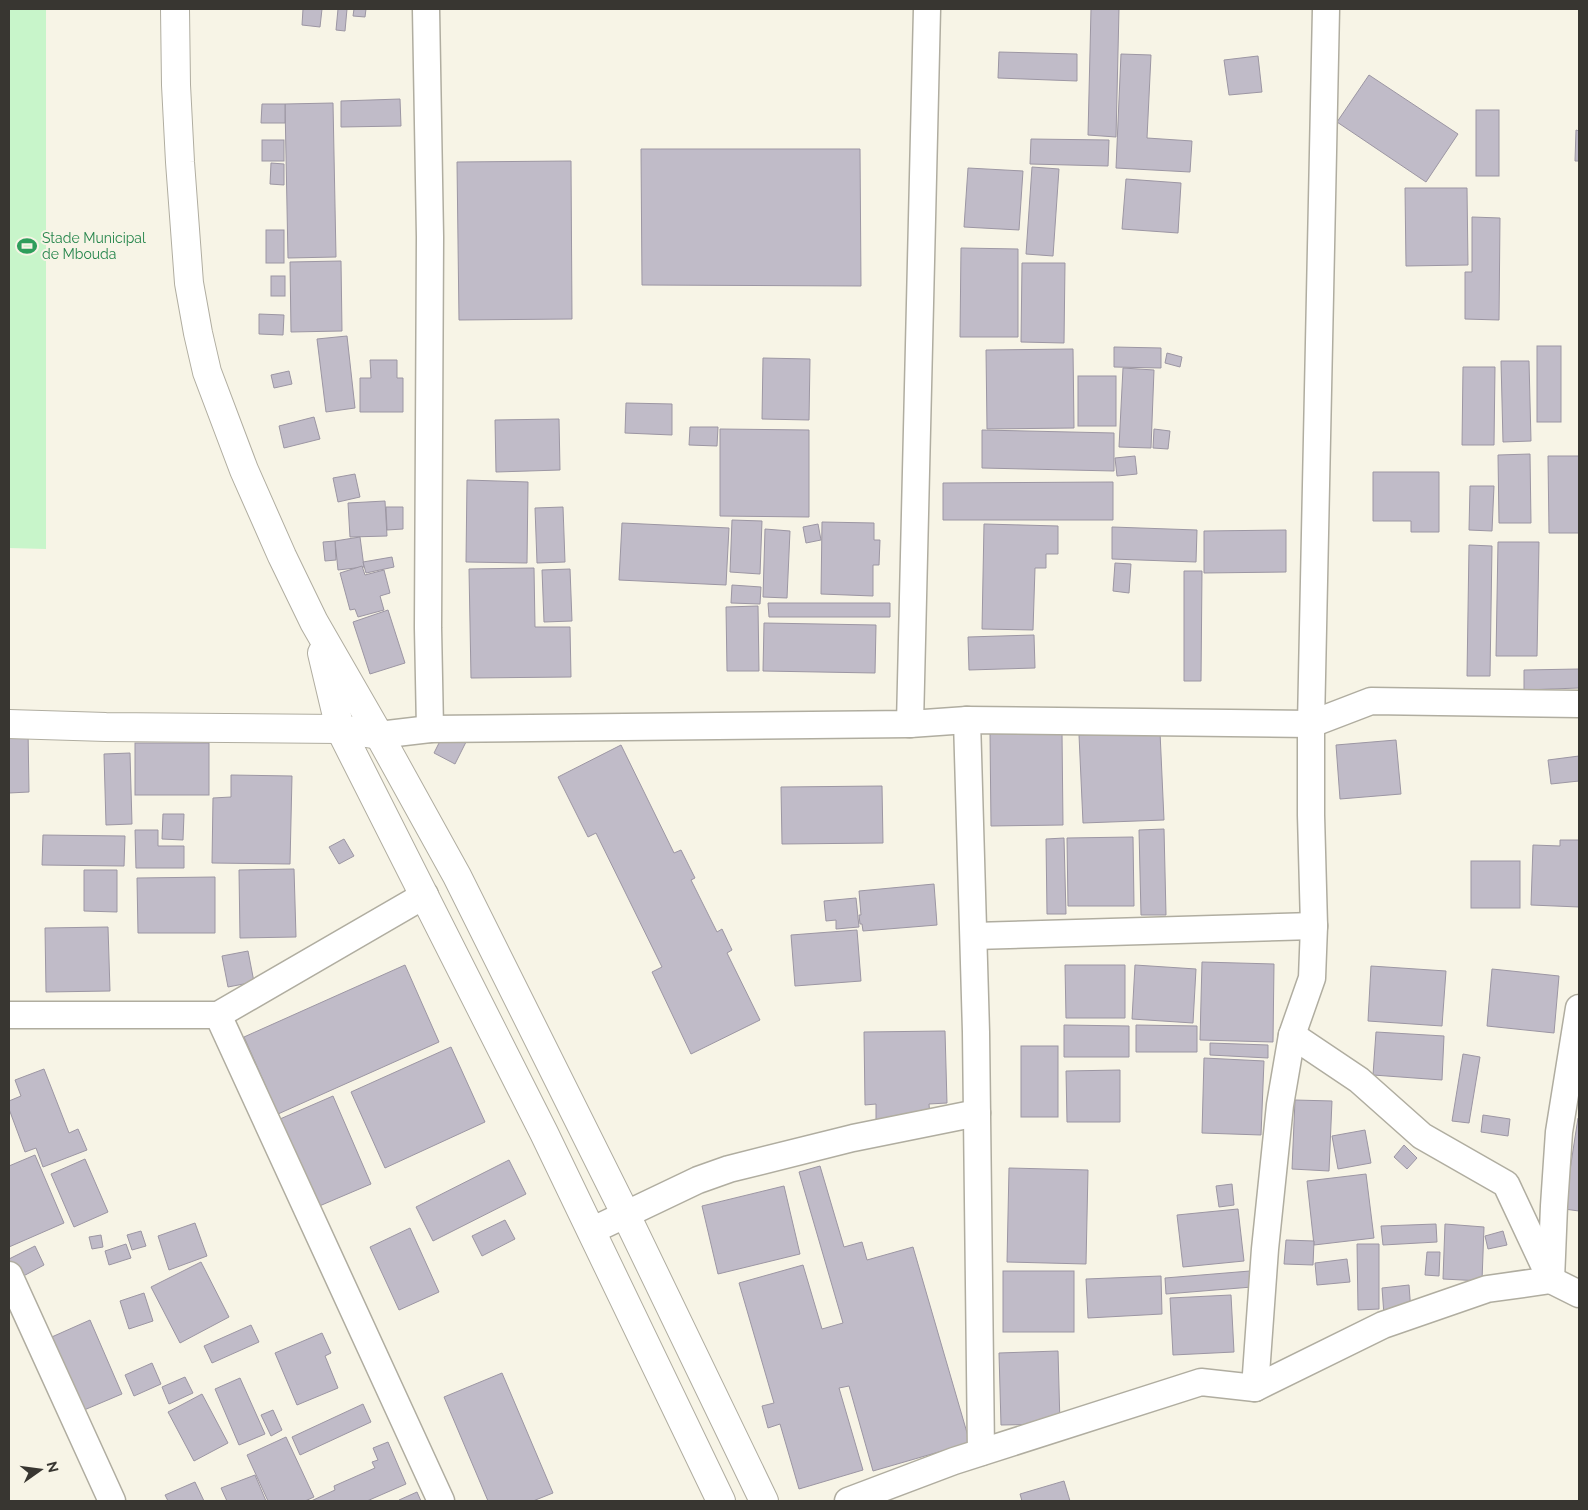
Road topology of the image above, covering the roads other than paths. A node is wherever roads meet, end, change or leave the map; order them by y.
1 (175, 9) edge
2 (426, 9) edge
3 (927, 9) edge
4 (1326, 9) edge
5 (314, 622) junction
6 (1579, 704) edge
7 (967, 720) junction
8 (9, 724) edge
9 (910, 724) junction
10 (1311, 724) junction
11 (340, 728) junction
12 (430, 729) junction
13 (379, 735) junction
14 (424, 894) junction
15 (1314, 926) junction
16 (974, 936) junction
17 (1579, 1008) edge
18 (9, 1014) edge
19 (218, 1015) junction
20 (1292, 1035) junction
21 (976, 1113) junction
22 (626, 1215) junction
23 (591, 1231) junction
24 (9, 1275) edge
25 (1551, 1280) junction
26 (1579, 1294) edge
27 (1255, 1388) junction
28 (981, 1452) junction
29 (112, 1501) edge
30 (441, 1501) edge
31 (721, 1501) edge
32 (764, 1501) edge
33 (848, 1501) edge

1 - 5 main road
2 - 12 street
3 - 9 street
4 - 10 street
5 - 11 main road
5 - 13 main road
6 - 10 street
7 - 9 street
7 - 10 street
7 - 16 street
8 - 11 main road
9 - 12 street
10 - 15 street
11 - 13 main road
11 - 14 main road
12 - 13 street
13 - 22 main road
14 - 19 street
14 - 23 main road
15 - 16 street
15 - 20 street
16 - 21 street
17 - 25 street
18 - 19 street
19 - 30 street
20 - 25 street
20 - 27 street
21 - 22 street
21 - 28 street
22 - 23 street
22 - 32 main road
23 - 31 main road
24 - 29 street
25 - 26 street
25 - 27 street
27 - 28 street
28 - 33 street

